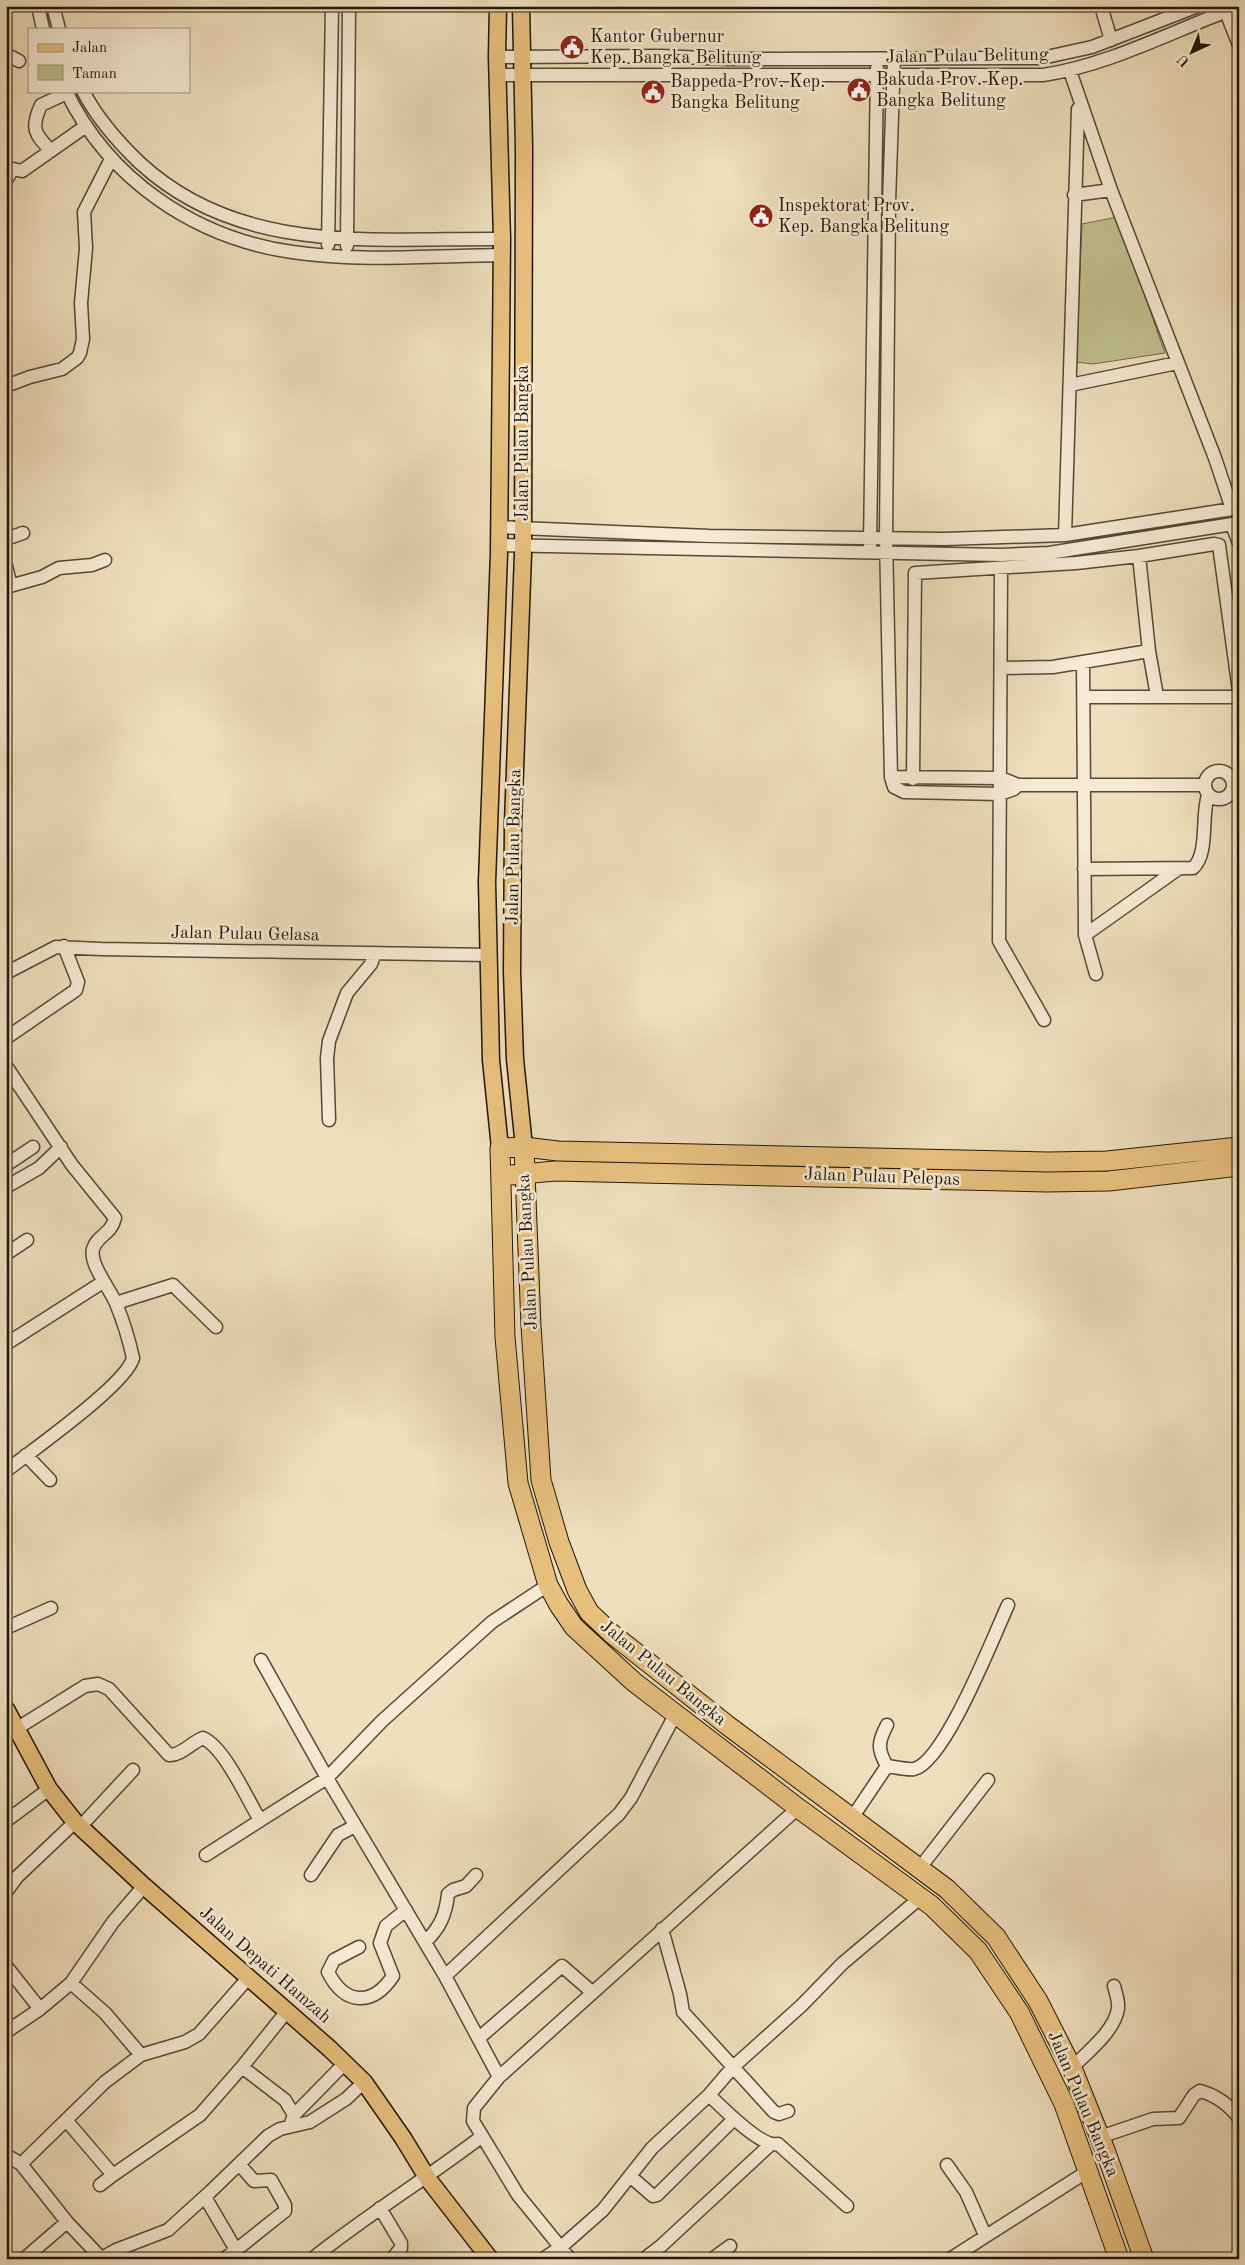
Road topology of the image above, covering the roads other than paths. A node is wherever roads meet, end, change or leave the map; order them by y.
1 (38, 6) edge
2 (54, 6) edge
3 (332, 6) edge
4 (349, 6) edge
5 (498, 6) edge
6 (521, 6) edge
7 (1101, 6) edge
8 (1198, 6) edge
9 (1227, 12) edge
10 (43, 28) edge
11 (59, 28) edge
12 (1111, 40) junction
13 (1239, 45) edge
14 (6, 54) edge
15 (497, 57) junction
16 (522, 58) junction
17 (878, 58) junction
18 (894, 58) junction
19 (19, 61) dead end
20 (1070, 71) junction
21 (498, 75) junction
22 (522, 75) junction
23 (878, 75) junction
24 (894, 75) junction
25 (66, 92) edge
26 (84, 92) edge
27 (1078, 99) junction
28 (86, 126) junction
29 (51, 151) junction
30 (111, 158) junction
31 (6, 180) edge
32 (1111, 190) junction
33 (1074, 194) junction
34 (328, 238) junction
35 (347, 238) junction
36 (502, 247) junction
37 (328, 255) junction
38 (347, 255) junction
39 (1178, 363) junction
40 (1070, 385) junction
41 (6, 386) edge
42 (1236, 509) edge
43 (1235, 524) edge
44 (499, 527) junction
45 (523, 528) junction
46 (23, 533) dead end
47 (1065, 534) junction
48 (870, 538) junction
49 (886, 538) junction
50 (6, 539) edge
51 (1239, 543) edge
52 (499, 545) junction
53 (523, 546) junction
54 (870, 554) junction
55 (887, 554) junction
56 (906, 554) junction
57 (1139, 556) junction
58 (105, 560) dead end
59 (6, 566) edge
60 (1001, 569) junction
61 (915, 573) junction
62 (8, 587) edge
63 (1149, 651) junction
64 (1083, 662) junction
65 (1053, 667) junction
66 (1001, 668) junction
67 (1084, 675) junction
68 (1239, 692) edge
69 (1084, 696) junction
70 (1157, 696) junction
71 (1239, 697) edge
72 (1239, 770) edge
73 (891, 776) junction
74 (914, 778) junction
75 (1001, 778) junction
76 (1233, 781) junction
77 (1018, 785) junction
78 (1084, 786) junction
79 (1206, 790) junction
80 (1000, 794) junction
81 (1084, 869) junction
82 (1178, 869) junction
83 (1085, 936) junction
84 (64, 946) junction
85 (375, 953) junction
86 (489, 955) junction
87 (6, 973) edge
88 (1096, 974) dead end
89 (1044, 1020) dead end
90 (6, 1038) edge
91 (7, 1070) edge
92 (329, 1120) dead end
93 (33, 1147) dead end
94 (61, 1147) junction
95 (524, 1147) junction
96 (1239, 1147) edge
97 (500, 1148) junction
98 (6, 1165) edge
99 (1239, 1166) edge
100 (524, 1174) junction
101 (501, 1176) junction
102 (6, 1188) edge
103 (27, 1240) dead end
104 (6, 1254) edge
105 (104, 1282) junction
106 (116, 1303) junction
107 (216, 1328) dead end
108 (6, 1344) edge
109 (26, 1455) junction
110 (6, 1471) edge
111 (50, 1480) dead end
112 (548, 1585) junction
113 (1008, 1605) dead end
114 (51, 1608) dead end
115 (6, 1628) edge
116 (261, 1660) dead end
117 (6, 1709) edge
118 (676, 1713) junction
119 (887, 1725) dead end
120 (16, 1729) junction
121 (782, 1766) junction
122 (887, 1766) junction
123 (133, 1770) dead end
124 (327, 1778) junction
125 (988, 1780) dead end
126 (768, 1784) junction
127 (49, 1789) junction
128 (798, 1808) junction
129 (852, 1818) junction
130 (260, 1820) junction
131 (6, 1821) edge
132 (78, 1825) junction
133 (355, 1826) junction
134 (206, 1855) dead end
135 (919, 1869) junction
136 (311, 1875) dead end
137 (476, 1876) dead end
138 (144, 1886) junction
139 (6, 1892) edge
140 (920, 1898) junction
141 (406, 1910) junction
142 (662, 1929) junction
143 (425, 1942) junction
144 (359, 1947) dead end
145 (6, 1966) edge
146 (446, 1976) junction
147 (249, 1977) junction
148 (70, 1983) junction
149 (1114, 1986) dead end
150 (592, 1992) junction
151 (40, 2009) junction
152 (287, 2010) junction
153 (6, 2032) edge
154 (479, 2038) junction
155 (142, 2055) junction
156 (344, 2063) junction
157 (242, 2067) junction
158 (733, 2067) junction
159 (1072, 2068) junction
160 (498, 2077) junction
161 (364, 2082) junction
162 (709, 2095) junction
163 (788, 2111) dead end
164 (1239, 2118) edge
165 (734, 2119) junction
166 (66, 2120) junction
167 (292, 2121) junction
168 (481, 2137) junction
169 (1100, 2137) junction
170 (771, 2144) junction
171 (6, 2155) edge
172 (21, 2164) junction
173 (239, 2164) junction
174 (948, 2165) dead end
175 (1088, 2171) junction
176 (113, 2175) junction
177 (630, 2176) junction
178 (428, 2178) junction
179 (100, 2185) dead end
180 (205, 2197) junction
181 (847, 2206) dead end
182 (380, 2208) junction
183 (67, 2222) junction
184 (985, 2235) junction
185 (730, 2246) dead end
186 (561, 2247) junction
187 (236, 2250) junction
188 (24, 2259) edge
189 (102, 2259) edge
190 (224, 2259) edge
191 (312, 2259) edge
192 (392, 2259) edge
193 (490, 2259) edge
194 (542, 2259) edge
195 (570, 2259) edge
196 (644, 2259) edge
197 (712, 2259) edge
198 (950, 2259) edge
199 (1119, 2259) edge
200 (1144, 2259) edge

1 - 10 street
2 - 11 street
3 - 34 street
4 - 35 street
5 - 15 main road, Jalan Pulau Bangka
6 - 16 main road, Jalan Pulau Bangka
7 - 12 street
8 - 12 street, Jalan Pulau Belitung
9 - 13 street
9 - 20 street, Jalan Pulau Belitung
12 - 18 street, Jalan Pulau Belitung
14 - 19 street
15 - 16 street, Jalan Pulau Belitung
15 - 21 main road, Jalan Pulau Bangka
16 - 17 street, Jalan Pulau Belitung
16 - 22 main road, Jalan Pulau Bangka
17 - 18 street, Jalan Pulau Belitung
17 - 23 street
18 - 24 street
20 - 24 street, Jalan Pulau Belitung
20 - 27 street
21 - 22 street, Jalan Pulau Belitung
21 - 36 main road, Jalan Pulau Bangka
22 - 23 street, Jalan Pulau Belitung
22 - 45 main road, Jalan Pulau Bangka
23 - 24 street, Jalan Pulau Belitung
23 - 48 street
24 - 49 street
25 - 28 street
25 - 29 street
26 - 34 street
27 - 32 street
27 - 33 street
28 - 29 street
28 - 30 street
29 - 31 street
30 - 37 street
30 - 41 street
32 - 33 street
32 - 39 street
33 - 40 street
34 - 35 street
34 - 37 street
35 - 36 street
35 - 38 street
36 - 38 street
36 - 44 main road, Jalan Pulau Bangka
37 - 38 street
39 - 40 street
39 - 42 street
40 - 47 street
42 - 47 street
43 - 51 street
43 - 56 street
44 - 45 street
44 - 52 main road, Jalan Pulau Bangka
45 - 48 street
45 - 53 main road, Jalan Pulau Bangka
46 - 50 street
47 - 49 street
48 - 49 street
48 - 54 street
49 - 55 street
52 - 53 street
52 - 86 main road, Jalan Pulau Bangka
53 - 54 street
53 - 95 main road, Jalan Pulau Bangka
54 - 55 street
55 - 56 street
55 - 73 street
56 - 61 street
57 - 60 street
57 - 63 street
57 - 68 street
58 - 62 street
59 - 62 street
60 - 61 street
60 - 66 street
61 - 74 street
63 - 64 street
63 - 70 street
64 - 65 street
64 - 67 street
65 - 66 street
65 - 67 street
66 - 75 street
67 - 69 street
69 - 70 street
69 - 78 street
70 - 71 street
72 - 76 street
73 - 74 street
73 - 80 street
74 - 75 street
75 - 77 street
75 - 80 street
76 - 79 street
76 - 79 street
77 - 78 street
77 - 80 street
78 - 79 street
78 - 81 street
79 - 82 street
80 - 89 street
81 - 82 street
81 - 83 street
82 - 83 street
83 - 88 street
84 - 85 street, Jalan Pulau Gelasa
84 - 87 street, Jalan Pulau Gelasa
84 - 90 street
85 - 86 street, Jalan Pulau Gelasa
85 - 92 street
86 - 97 main road, Jalan Pulau Bangka
91 - 94 street
93 - 98 street
94 - 102 street
94 - 105 street
95 - 96 highway, Jalan Pulau Pelepas
95 - 97 highway, Jalan Pulau Pelepas
95 - 100 highway, Jalan Pulau Bangka
97 - 101 highway, Jalan Pulau Bangka
99 - 100 highway, Jalan Pulau Pelepas
100 - 101 highway, Jalan Pulau Pelepas
100 - 121 highway, Jalan Pulau Bangka
101 - 112 highway, Jalan Pulau Bangka
103 - 104 street
105 - 106 street
105 - 108 street
106 - 107 street
106 - 109 street
109 - 110 street
109 - 111 street
112 - 118 highway, Jalan Pulau Bangka
112 - 124 street
113 - 122 street
114 - 115 street
116 - 124 street
117 - 120 main road, Jalan Depati Hamzah
118 - 126 highway, Jalan Pulau Bangka
118 - 146 street
119 - 122 street
120 - 127 main road, Jalan Depati Hamzah
120 - 130 street
121 - 126 highway
121 - 129 highway, Jalan Pulau Bangka
122 - 129 street
123 - 132 street
124 - 130 street
124 - 133 street
125 - 135 street
126 - 128 highway, Jalan Pulau Bangka
127 - 131 street
127 - 132 main road, Jalan Depati Hamzah
128 - 140 highway, Jalan Pulau Bangka
128 - 142 street
129 - 135 highway, Jalan Pulau Bangka
130 - 134 street
132 - 138 main road, Jalan Depati Hamzah
132 - 139 street
133 - 136 street
133 - 141 street
135 - 159 highway, Jalan Pulau Bangka
137 - 143 street
138 - 147 main road, Jalan Depati Hamzah
138 - 148 street
140 - 158 street
140 - 175 highway, Jalan Pulau Bangka
141 - 143 street
141 - 144 street
142 - 150 street
142 - 158 street
143 - 146 street
145 - 151 street
146 - 154 street
147 - 152 main road, Jalan Depati Hamzah
147 - 155 street
148 - 151 street
148 - 155 street
149 - 159 street
150 - 154 street
150 - 160 street
151 - 153 street
152 - 156 main road, Jalan Depati Hamzah
152 - 157 street
154 - 160 street
155 - 166 street
156 - 161 main road, Jalan Depati Hamzah
156 - 167 street
157 - 167 street
157 - 176 street
158 - 162 street
158 - 163 street
159 - 169 highway, Jalan Pulau Bangka
160 - 168 street
161 - 167 street
161 - 178 main road, Jalan Depati Hamzah
162 - 165 street
162 - 177 street
164 - 169 street
165 - 170 street
165 - 177 street
166 - 172 street
166 - 176 street
167 - 173 street
168 - 178 street
168 - 186 street
169 - 200 highway, Jalan Pulau Bangka
170 - 181 street
170 - 196 street
171 - 172 street
172 - 183 street
173 - 180 street
173 - 187 street
174 - 184 street
175 - 184 street
175 - 199 highway, Jalan Pulau Bangka
176 - 179 street
177 - 186 street
178 - 182 street
178 - 193 main road, Jalan Depati Hamzah
180 - 187 street
180 - 189 street
182 - 191 street
182 - 192 street
183 - 188 street
183 - 189 street
184 - 198 street
185 - 197 street
186 - 194 street
186 - 195 street
187 - 190 street

